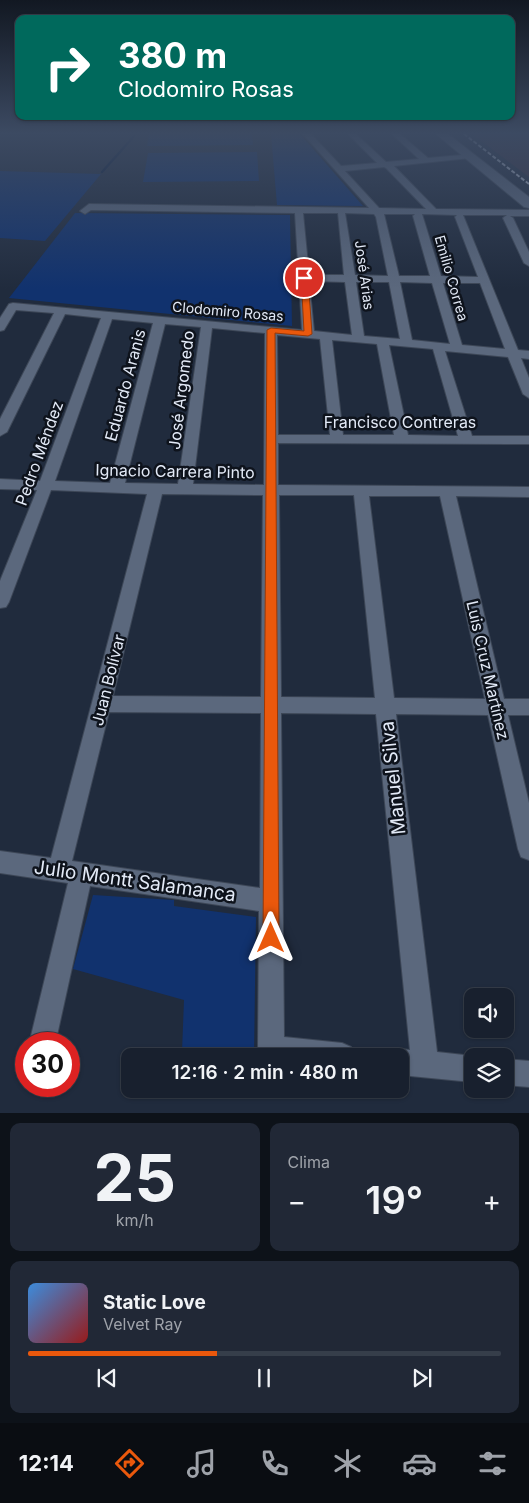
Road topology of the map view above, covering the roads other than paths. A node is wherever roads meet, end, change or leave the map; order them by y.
1 (355, 186) edge
2 (407, 186) edge
3 (507, 186) edge
4 (529, 204) edge
5 (434, 212) junction
6 (380, 213) junction
7 (529, 213) edge
8 (300, 214) junction
9 (341, 215) junction
10 (418, 216) junction
11 (460, 217) junction
12 (508, 218) junction
13 (529, 218) edge
14 (529, 264) edge
15 (304, 278) junction
16 (350, 278) junction
17 (394, 279) junction
18 (437, 279) junction
19 (485, 280) junction
20 (61, 310) junction
21 (108, 315) junction
22 (160, 320) junction
23 (207, 324) junction
24 (0, 328) edge
25 (271, 330) junction
26 (308, 334) junction
27 (326, 336) junction
28 (359, 339) junction
29 (382, 341) junction
30 (407, 343) junction
31 (438, 346) junction
32 (457, 348) junction
33 (514, 353) junction
34 (529, 355) edge
35 (529, 394) edge
36 (0, 432) edge
37 (272, 439) junction
38 (337, 440) junction
39 (402, 440) junction
40 (466, 440) junction
41 (529, 440) edge
42 (0, 484) edge
43 (46, 485) junction
44 (116, 488) junction
45 (156, 489) junction
46 (185, 490) junction
47 (272, 491) junction
48 (361, 491) junction
49 (447, 492) junction
50 (529, 492) edge
51 (0, 602) edge
52 (102, 704) junction
53 (271, 705) junction
54 (385, 706) junction
55 (496, 707) junction
56 (529, 708) edge
57 (529, 849) edge
58 (0, 862) edge
59 (70, 872) junction
60 (271, 901) junction
61 (43, 1032) edge
62 (271, 1048) edge
63 (412, 1063) edge
64 (464, 1068) edge
65 (514, 1073) edge
66 (529, 1074) edge

1 - 6 street
2 - 5 street
3 - 4 street
5 - 6 street
5 - 7 street
6 - 8 street
6 - 9 street
6 - 10 street
6 - 17 street
8 - 9 street
8 - 15 street
9 - 16 street, José Arias
10 - 11 street
10 - 18 street, Emilio Correa
11 - 12 street
11 - 19 street
12 - 13 street
12 - 14 street
15 - 16 street
15 - 26 street
16 - 17 street
16 - 28 street, José Arias
17 - 18 street
17 - 30 street
18 - 19 street
18 - 32 street, Emilio Correa
19 - 33 street
20 - 21 street, Clodomiro Rosas
20 - 24 street, Clodomiro Rosas
20 - 36 street
21 - 22 street, Clodomiro Rosas
21 - 43 street, Pedro Méndez
22 - 23 street, Clodomiro Rosas
22 - 44 street, Eduardo Aranis
23 - 25 street, Clodomiro Rosas
23 - 46 street, José Argomedo
25 - 26 street, Clodomiro Rosas
25 - 37 street
26 - 27 street, Clodomiro Rosas
27 - 28 street, Clodomiro Rosas
27 - 38 street
28 - 29 street, Clodomiro Rosas
29 - 30 street, Clodomiro Rosas
29 - 39 street
30 - 31 street, Clodomiro Rosas
31 - 32 street, Clodomiro Rosas
31 - 40 street
32 - 33 street, Clodomiro Rosas
33 - 34 street, Clodomiro Rosas
33 - 35 street
37 - 38 street, Francisco Contreras
37 - 47 street
38 - 39 street, Francisco Contreras
39 - 40 street, Francisco Contreras
40 - 41 street, Francisco Contreras
42 - 43 street, Ignacio Carrera Pinto
43 - 44 street, Ignacio Carrera Pinto
43 - 51 street, Pedro Méndez
44 - 45 street, Ignacio Carrera Pinto
45 - 46 street, Ignacio Carrera Pinto
45 - 52 street, Juan Bolívar
46 - 47 street, Ignacio Carrera Pinto
47 - 48 street, Ignacio Carrera Pinto
47 - 53 street
48 - 49 street, Ignacio Carrera Pinto
48 - 54 street, Manuel Silva
49 - 50 street, Ignacio Carrera Pinto
49 - 55 street, Luis Cruz Martínez
52 - 53 street
52 - 59 street, Juan Bolívar
53 - 54 street
53 - 60 street
54 - 55 street
54 - 63 street, Manuel Silva
55 - 56 street
55 - 57 street, Luis Cruz Martínez
58 - 59 street, Julio Montt Salamanca
59 - 60 street, Julio Montt Salamanca
59 - 61 street, Juan Bolívar
60 - 62 street
63 - 64 street
65 - 66 street

